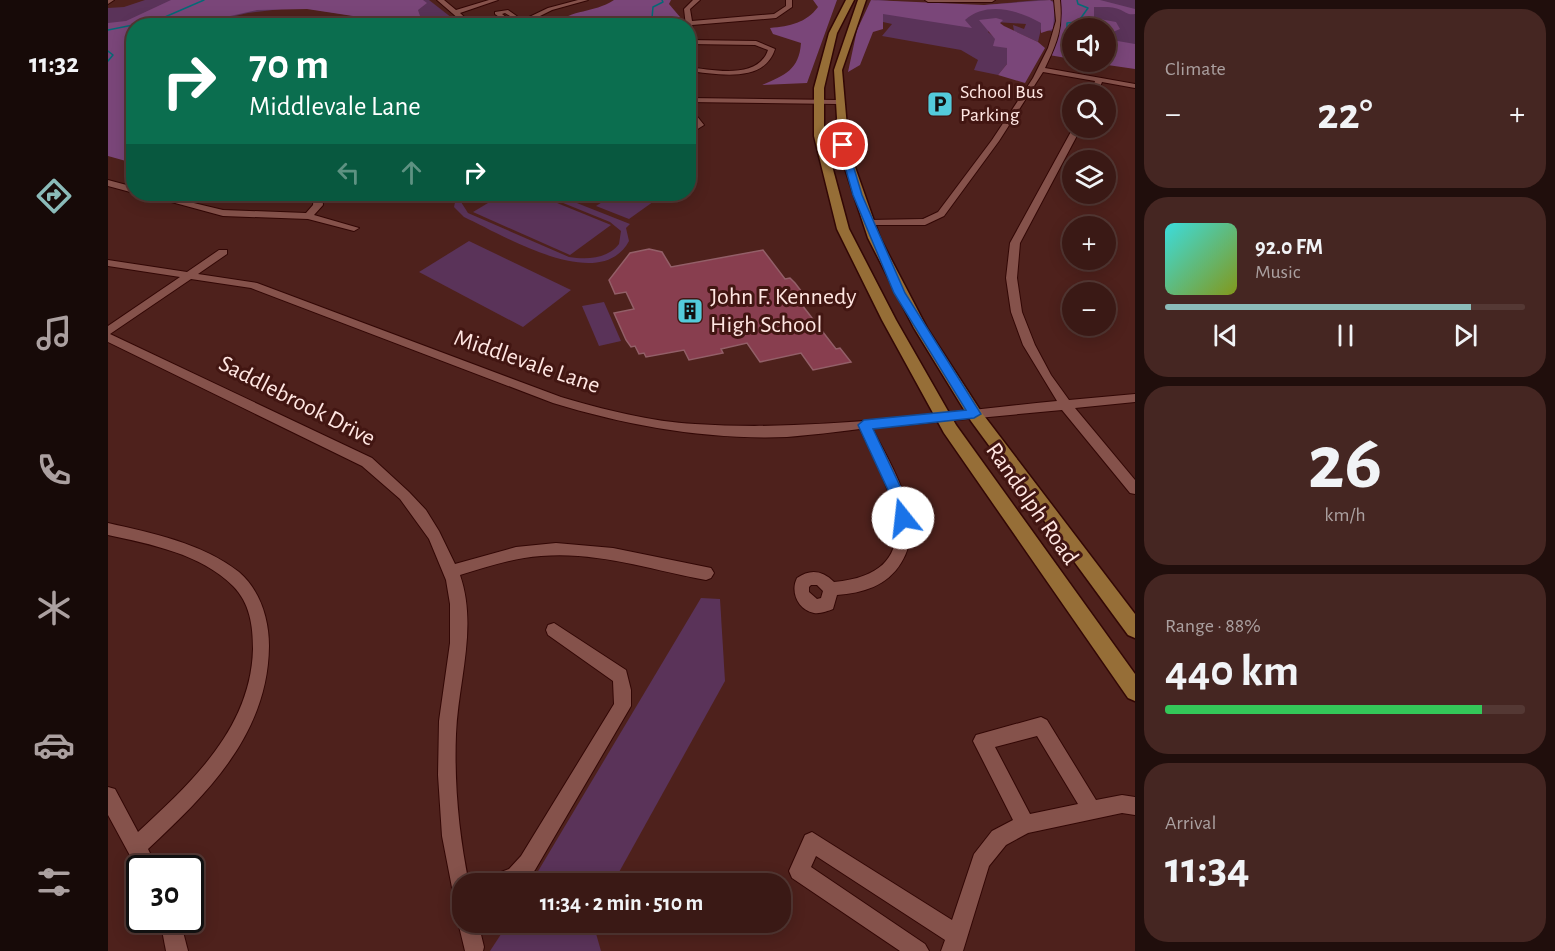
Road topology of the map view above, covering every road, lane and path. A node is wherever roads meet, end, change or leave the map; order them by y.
1 (440, 0) edge
2 (495, 0) edge
3 (553, 0) edge
4 (585, 0) edge
5 (697, 0) edge
6 (789, 0) edge
7 (850, 0) edge
8 (862, 0) edge
9 (928, 0) edge
10 (992, 0) edge
11 (1057, 0) edge
12 (564, 4) junction
13 (454, 13) junction
14 (461, 18) edge
15 (530, 18) edge
16 (688, 18) edge
17 (696, 22) edge
18 (696, 42) edge
19 (696, 70) edge
20 (1042, 70) junction
21 (1099, 80) junction
22 (1098, 84) edge
23 (1135, 86) edge
24 (696, 95) edge
25 (696, 100) edge
26 (819, 101) junction
27 (837, 102) junction
28 (1072, 138) edge
29 (108, 183) edge
30 (126, 187) edge
31 (832, 188) junction
32 (175, 201) edge
33 (318, 201) edge
34 (308, 216) junction
35 (840, 221) junction
36 (869, 223) junction
37 (354, 228) dead end
38 (223, 252) dead end
39 (108, 263) edge
40 (886, 263) junction
41 (190, 274) junction
42 (108, 331) edge
43 (108, 337) edge
44 (1135, 398) edge
45 (1067, 405) junction
46 (974, 414) junction
47 (943, 416) junction
48 (864, 425) junction
49 (1135, 489) edge
50 (108, 529) edge
51 (452, 571) junction
52 (706, 573) dead end
53 (831, 590) dead end
54 (1135, 629) edge
55 (554, 630) dead end
56 (1135, 691) edge
57 (108, 796) edge
58 (1135, 806) edge
59 (1092, 810) junction
60 (1025, 824) junction
61 (136, 847) junction
62 (140, 855) edge
63 (457, 873) edge
64 (519, 873) edge
65 (173, 933) edge
66 (471, 933) edge
67 (954, 944) edge
68 (474, 947) dead end
69 (177, 951) edge
70 (918, 951) edge

1 - 13 street
2 - 13 street
3 - 12 street
4 - 12 street
5 - 16 street
6 - 17 street
7 - 26 main road, Randolph Road
8 - 27 main road, Randolph Road
9 - 10 street
11 - 20 street
12 - 15 street
13 - 14 street
18 - 19 street
20 - 21 street
20 - 36 street
21 - 22 street
21 - 23 street
24 - 26 street
25 - 26 street
26 - 27 street
26 - 31 main road, Randolph Road
27 - 36 main road, Randolph Road
28 - 45 street
29 - 30 street
31 - 35 main road, Randolph Road
31 - 36 main road
32 - 34 street
33 - 34 street
34 - 37 street
35 - 40 main road
35 - 47 main road, Randolph Road
36 - 40 main road, Randolph Road
38 - 41 street
39 - 41 street, Middlevale Lane
40 - 46 main road, Randolph Road
41 - 42 street
41 - 48 street, Middlevale Lane
43 - 51 street, Saddlebrook Drive
44 - 45 street, Middlevale Lane
45 - 46 street, Middlevale Lane
45 - 49 street
46 - 47 street, Middlevale Lane
46 - 54 main road, Randolph Road
47 - 48 street, Middlevale Lane
47 - 56 main road, Randolph Road
48 - 53 street
50 - 61 street
51 - 52 street
51 - 63 street, Saddlebrook Drive
55 - 64 street
57 - 61 street
58 - 59 street
59 - 60 street
59 - 60 street
60 - 67 street
61 - 62 street
65 - 69 street
66 - 68 street
67 - 70 street

